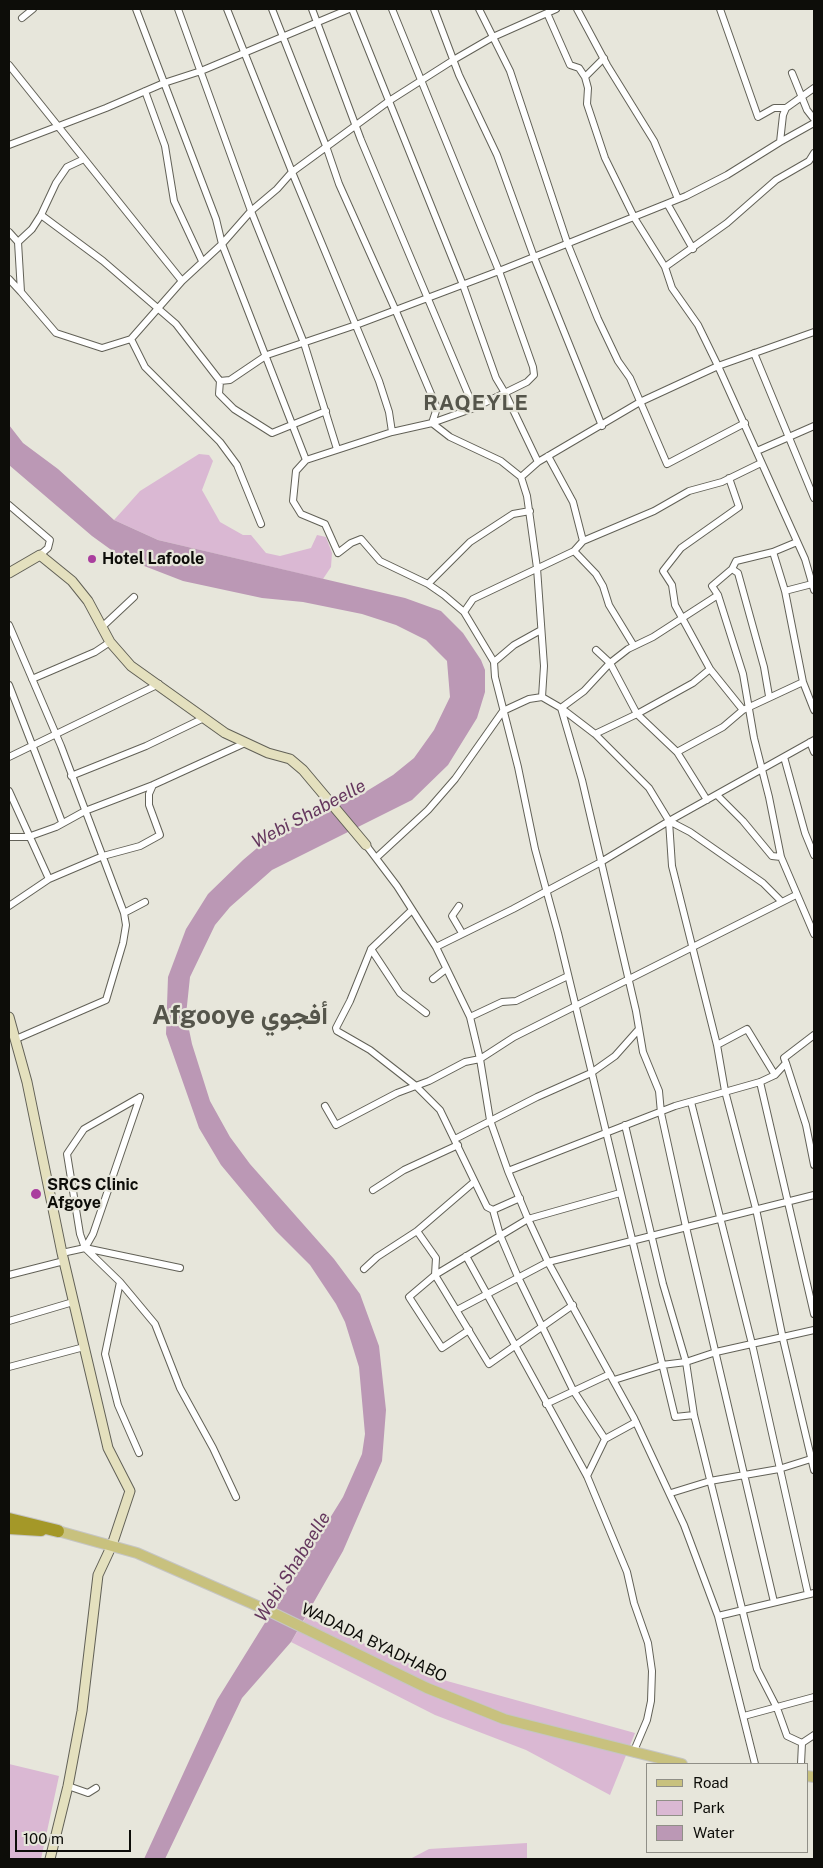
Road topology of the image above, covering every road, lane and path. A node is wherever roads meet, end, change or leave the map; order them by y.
1 (33, 9) edge
2 (136, 9) edge
3 (178, 9) edge
4 (227, 9) edge
5 (272, 9) edge
6 (312, 9) edge
7 (350, 9) edge
8 (392, 9) edge
9 (434, 9) edge
10 (479, 9) edge
11 (555, 9) edge
12 (577, 9) edge
13 (720, 9) edge
14 (547, 13) junction
15 (22, 18) dead end
16 (318, 23) junction
17 (282, 36) junction
18 (492, 37) junction
19 (244, 51) junction
20 (604, 58) junction
21 (454, 59) junction
22 (9, 65) edge
23 (201, 71) junction
24 (792, 72) dead end
25 (584, 77) junction
26 (421, 82) junction
27 (164, 83) junction
28 (814, 88) edge
29 (145, 91) junction
30 (801, 96) junction
31 (389, 101) junction
32 (786, 108) junction
33 (814, 121) edge
34 (356, 125) junction
35 (57, 126) junction
36 (780, 142) junction
37 (9, 145) edge
38 (326, 146) junction
39 (814, 153) edge
40 (84, 158) junction
41 (292, 172) junction
42 (678, 199) junction
43 (668, 205) junction
44 (251, 211) junction
45 (41, 215) junction
46 (634, 218) junction
47 (9, 232) edge
48 (18, 242) junction
49 (222, 244) junction
50 (568, 245) junction
51 (693, 249) junction
52 (534, 257) junction
53 (202, 261) junction
54 (665, 267) junction
55 (499, 271) junction
56 (9, 279) edge
57 (182, 281) junction
58 (463, 285) junction
59 (21, 292) junction
60 (429, 297) junction
61 (158, 309) junction
62 (395, 309) junction
63 (356, 325) junction
64 (814, 332) edge
65 (131, 339) junction
66 (304, 343) junction
67 (754, 353) junction
68 (267, 355) junction
69 (718, 366) junction
70 (220, 381) junction
71 (505, 393) junction
72 (640, 402) junction
73 (474, 408) junction
74 (326, 411) junction
75 (432, 423) junction
76 (745, 423) junction
77 (292, 425) junction
78 (602, 426) junction
79 (814, 426) edge
80 (392, 432) junction
81 (789, 438) junction
82 (337, 449) junction
83 (757, 452) junction
84 (548, 456) junction
85 (306, 460) junction
86 (538, 462) junction
87 (761, 463) junction
88 (521, 477) junction
89 (729, 478) junction
90 (814, 498) edge
91 (9, 505) edge
92 (530, 511) junction
93 (261, 524) dead end
94 (583, 541) junction
95 (797, 542) junction
96 (574, 551) junction
97 (772, 552) junction
98 (40, 555) junction
99 (537, 568) junction
100 (732, 569) junction
101 (9, 573) edge
102 (428, 584) junction
103 (813, 587) edge
104 (785, 591) junction
105 (718, 595) junction
106 (134, 597) dead end
107 (464, 612) junction
108 (681, 618) junction
109 (9, 625) edge
110 (102, 627) junction
111 (541, 630) junction
112 (110, 642) junction
113 (634, 646) junction
114 (596, 650) dead end
115 (494, 662) junction
116 (610, 663) junction
117 (710, 669) junction
118 (32, 679) junction
119 (803, 682) junction
120 (159, 684) junction
121 (9, 685) edge
122 (769, 696) junction
123 (542, 697) junction
124 (750, 707) junction
125 (560, 708) junction
126 (743, 710) junction
127 (814, 710) edge
128 (504, 711) junction
129 (637, 714) junction
130 (204, 718) junction
131 (56, 734) junction
132 (595, 734) junction
133 (812, 741) edge
134 (245, 743) junction
135 (32, 746) junction
136 (677, 752) junction
137 (814, 752) edge
138 (9, 757) edge
139 (784, 757) junction
140 (762, 770) junction
141 (71, 776) junction
142 (153, 784) junction
143 (9, 791) edge
144 (717, 795) junction
145 (707, 800) junction
146 (85, 811) junction
147 (669, 821) junction
148 (62, 822) junction
149 (9, 837) edge
150 (28, 837) junction
151 (366, 845) joint
152 (814, 855) edge
153 (103, 856) junction
154 (781, 857) junction
155 (376, 858) junction
156 (601, 862) junction
157 (49, 879) junction
158 (546, 892) junction
159 (796, 895) junction
160 (781, 901) junction
161 (145, 902) dead end
162 (9, 906) edge
163 (459, 906) dead end
164 (412, 910) junction
165 (124, 913) junction
166 (462, 933) junction
167 (814, 934) edge
168 (436, 947) junction
169 (691, 947) junction
170 (371, 949) junction
171 (446, 969) junction
172 (568, 976) junction
173 (433, 979) dead end
174 (629, 979) junction
175 (575, 1006) junction
176 (426, 1013) dead end
177 (9, 1017) edge
178 (470, 1017) junction
179 (639, 1029) junction
180 (814, 1035) edge
181 (12, 1040) edge
182 (717, 1045) junction
183 (480, 1058) junction
184 (786, 1063) junction
185 (591, 1074) junction
186 (775, 1075) junction
187 (760, 1082) junction
188 (416, 1086) junction
189 (725, 1091) junction
190 (691, 1102) junction
191 (325, 1106) dead end
192 (661, 1113) junction
193 (490, 1120) junction
194 (625, 1125) junction
195 (605, 1132) junction
196 (456, 1142) junction
197 (814, 1165) edge
198 (508, 1171) junction
199 (474, 1182) junction
200 (373, 1190) dead end
201 (620, 1193) junction
202 (814, 1195) edge
203 (520, 1198) junction
204 (788, 1201) junction
205 (756, 1209) junction
206 (493, 1210) junction
207 (719, 1218) junction
208 (528, 1219) junction
209 (686, 1227) junction
210 (417, 1231) junction
211 (500, 1235) junction
212 (653, 1236) junction
213 (632, 1242) junction
214 (85, 1248) junction
215 (466, 1256) junction
216 (63, 1257) junction
217 (548, 1262) junction
218 (180, 1268) dead end
219 (364, 1269) dead end
220 (9, 1275) edge
221 (435, 1275) junction
222 (518, 1277) junction
223 (120, 1282) junction
224 (486, 1294) junction
225 (73, 1302) junction
226 (573, 1306) junction
227 (457, 1310) junction
228 (814, 1314) edge
229 (9, 1321) edge
230 (542, 1326) junction
231 (469, 1330) junction
232 (814, 1330) edge
233 (783, 1339) junction
234 (752, 1344) junction
235 (514, 1346) junction
236 (84, 1347) junction
237 (716, 1352) junction
238 (686, 1362) junction
239 (662, 1365) junction
240 (9, 1368) edge
241 (612, 1377) junction
242 (573, 1390) junction
243 (546, 1404) junction
244 (694, 1415) junction
245 (636, 1422) junction
246 (605, 1439) junction
247 (139, 1453) dead end
248 (813, 1458) edge
249 (779, 1469) junction
250 (814, 1470) edge
251 (586, 1476) junction
252 (744, 1476) junction
253 (710, 1481) junction
254 (670, 1493) junction
255 (236, 1497) dead end
256 (9, 1519) edge
257 (9, 1528) edge
258 (58, 1530) junction
259 (112, 1545) junction
260 (811, 1594) edge
261 (774, 1602) junction
262 (742, 1610) junction
263 (718, 1616) junction
264 (814, 1696) edge
265 (777, 1708) junction
266 (744, 1716) junction
267 (814, 1735) edge
268 (802, 1743) junction
269 (633, 1753) junction
270 (678, 1763) edge
271 (755, 1763) edge
272 (801, 1763) edge
273 (68, 1786) junction
274 (96, 1788) dead end
275 (50, 1859) edge

1 - 15 street
2 - 27 street
3 - 23 street
4 - 19 street
5 - 17 street
6 - 16 street
7 - 16 street
7 - 31 street
8 - 26 street
9 - 21 street
10 - 18 street
11 - 14 street
12 - 20 street
13 - 32 street
14 - 18 street
14 - 25 street
16 - 17 street
16 - 34 street
17 - 19 street
17 - 38 street
18 - 21 street
18 - 50 street
19 - 23 street
19 - 41 street
20 - 25 street
20 - 42 street
21 - 26 street
21 - 52 street
22 - 35 street
23 - 27 street
23 - 44 street
24 - 30 street
25 - 46 street
26 - 31 street
26 - 55 street
27 - 29 street
27 - 49 street
28 - 30 street
29 - 35 street
29 - 53 street
30 - 32 street
30 - 33 street
31 - 34 street
31 - 58 street
32 - 36 street
33 - 36 street
34 - 38 street
34 - 60 street
35 - 37 street
35 - 40 street
36 - 42 street
38 - 41 street
38 - 62 street
39 - 51 street
40 - 45 street
40 - 57 street
41 - 44 street
41 - 63 street
42 - 43 street
43 - 46 street
43 - 51 street
44 - 49 street
44 - 66 street
45 - 48 street
45 - 61 street
46 - 50 street
46 - 54 street
47 - 48 street
48 - 59 street
49 - 53 street
49 - 68 street
50 - 52 street
50 - 72 street
51 - 54 street
52 - 55 street
52 - 78 street
53 - 57 street
54 - 69 street
55 - 58 street
55 - 71 street
56 - 59 street
57 - 61 street
58 - 60 street
58 - 71 street
59 - 65 street
60 - 62 street
60 - 73 street
61 - 65 street
61 - 70 street
62 - 63 street
62 - 75 street
63 - 66 street
63 - 80 street
64 - 67 street
65 - 93 street
66 - 68 street
66 - 74 street
67 - 69 street
67 - 81 street
68 - 70 street
68 - 77 street
69 - 72 street
69 - 76 street
70 - 77 street
71 - 73 street
71 - 86 street
72 - 76 street
72 - 78 street
73 - 75 street
74 - 77 street
74 - 82 street
75 - 80 street
75 - 88 street
76 - 83 street
77 - 85 street
78 - 84 street
79 - 81 street
80 - 82 street
81 - 83 street
81 - 90 street
82 - 85 street
83 - 87 street
84 - 86 street
84 - 94 street
85 - 102 street
86 - 88 street
87 - 89 street
87 - 95 street
88 - 92 street
89 - 94 street
89 - 108 street
91 - 98 street
92 - 99 street
92 - 102 street
94 - 96 street
95 - 97 street
95 - 103 street
96 - 99 street
96 - 113 street
97 - 100 street
97 - 104 street
98 - 101 street
98 - 110 street
99 - 107 street
99 - 111 street
100 - 105 street
100 - 122 street
102 - 107 street
103 - 104 street
104 - 119 street
105 - 108 street
105 - 124 street
106 - 110 street
107 - 115 street
108 - 113 street
108 - 117 street
109 - 118 street
110 - 112 street
111 - 115 street
111 - 123 street
112 - 118 street
112 - 120 street
113 - 116 street
114 - 116 street
115 - 128 street
116 - 125 street
116 - 129 street
117 - 126 street
117 - 129 street
118 - 131 street
119 - 122 street
119 - 127 street
120 - 130 street
120 - 131 street
121 - 135 street
122 - 124 street
123 - 125 street
123 - 128 street
124 - 126 street
124 - 140 street
125 - 132 street
125 - 156 street
126 - 136 street
128 - 155 street
128 - 158 street
129 - 132 street
129 - 136 street
130 - 134 street
130 - 141 street
131 - 135 street
131 - 141 street
132 - 147 street
133 - 137 street
133 - 139 street
134 - 142 street
134 - 151 street
135 - 138 street
135 - 148 street
136 - 145 street
139 - 140 street
139 - 152 street
140 - 144 street
140 - 154 street
141 - 146 street
142 - 146 street
142 - 153 street
143 - 150 street
144 - 145 street
144 - 154 street
145 - 147 street
146 - 148 street
146 - 153 street
147 - 156 street
147 - 160 street
147 - 169 street
148 - 150 street
149 - 150 street
150 - 157 street
151 - 155 street
153 - 157 street
153 - 165 street
154 - 159 street
155 - 164 street
156 - 158 street
156 - 174 street
157 - 162 street
158 - 166 street
158 - 172 street
159 - 160 street
159 - 167 street
160 - 169 street
161 - 165 street
163 - 166 street
164 - 168 street
164 - 170 street
165 - 181 street
166 - 168 street
168 - 171 street
169 - 174 street
169 - 182 street
170 - 176 street
170 - 188 street
171 - 173 street
171 - 178 street
172 - 175 street
172 - 178 street
174 - 175 street
174 - 179 street
175 - 183 street
175 - 185 street
177 - 181 street
178 - 183 street
179 - 185 street
179 - 192 street
180 - 184 street
181 - 216 street
182 - 186 street
182 - 189 street
183 - 188 street
183 - 193 street
184 - 186 street
184 - 197 street
185 - 193 street
185 - 195 street
186 - 187 street
187 - 189 street
187 - 204 street
188 - 191 street
188 - 196 street
189 - 190 street
189 - 205 street
190 - 192 street
190 - 207 street
192 - 194 street
192 - 209 street
193 - 196 street
193 - 198 street
194 - 195 street
194 - 212 street
195 - 198 street
195 - 201 street
196 - 199 street
196 - 200 street
198 - 203 street
199 - 206 street
199 - 210 street
201 - 208 street
201 - 213 street
202 - 204 street
203 - 206 street
203 - 208 street
204 - 205 street
204 - 228 street
205 - 207 street
205 - 233 street
206 - 211 street
207 - 209 street
207 - 234 street
208 - 211 street
208 - 217 street
209 - 212 street
209 - 237 street
210 - 219 street
210 - 221 street
211 - 215 street
211 - 222 street
212 - 213 street
212 - 238 street
213 - 217 street
213 - 239 street
214 - 214 street
214 - 216 street
214 - 218 street
214 - 223 street
215 - 221 street
215 - 224 street
216 - 220 street
216 - 225 street
217 - 222 street
217 - 226 street
221 - 227 street
221 - 231 street
222 - 224 street
222 - 230 street
223 - 247 street
223 - 255 street
224 - 227 street
224 - 235 street
225 - 229 street
225 - 236 street
226 - 230 street
226 - 241 street
227 - 231 street
230 - 235 street
230 - 242 street
231 - 235 street
232 - 233 street
233 - 234 street
233 - 248 street
234 - 237 street
234 - 249 street
235 - 243 street
236 - 240 street
236 - 259 street
237 - 238 street
237 - 252 street
238 - 239 street
238 - 244 street
239 - 241 street
239 - 244 street
241 - 242 street
241 - 245 street
242 - 243 street
242 - 246 street
243 - 251 street
244 - 253 street
245 - 246 street
245 - 254 street
246 - 251 street
248 - 249 street
248 - 250 street
249 - 252 street
249 - 260 street
251 - 269 street
252 - 253 street
252 - 261 street
253 - 254 street
253 - 262 street
254 - 263 street
256 - 258 highway, WADADA BYADHABO
257 - 258 highway, WADADA BYADHABO
258 - 259 main road, WADADA BYADHABO
259 - 269 main road, WADADA BYADHABO
259 - 273 street
260 - 261 street
261 - 262 street
262 - 263 street
262 - 265 street
263 - 266 street
264 - 265 street
265 - 266 street
265 - 268 street
266 - 271 street
267 - 268 street
268 - 272 street
269 - 270 main road, WADADA BYADHABO
273 - 274 street
273 - 275 street

